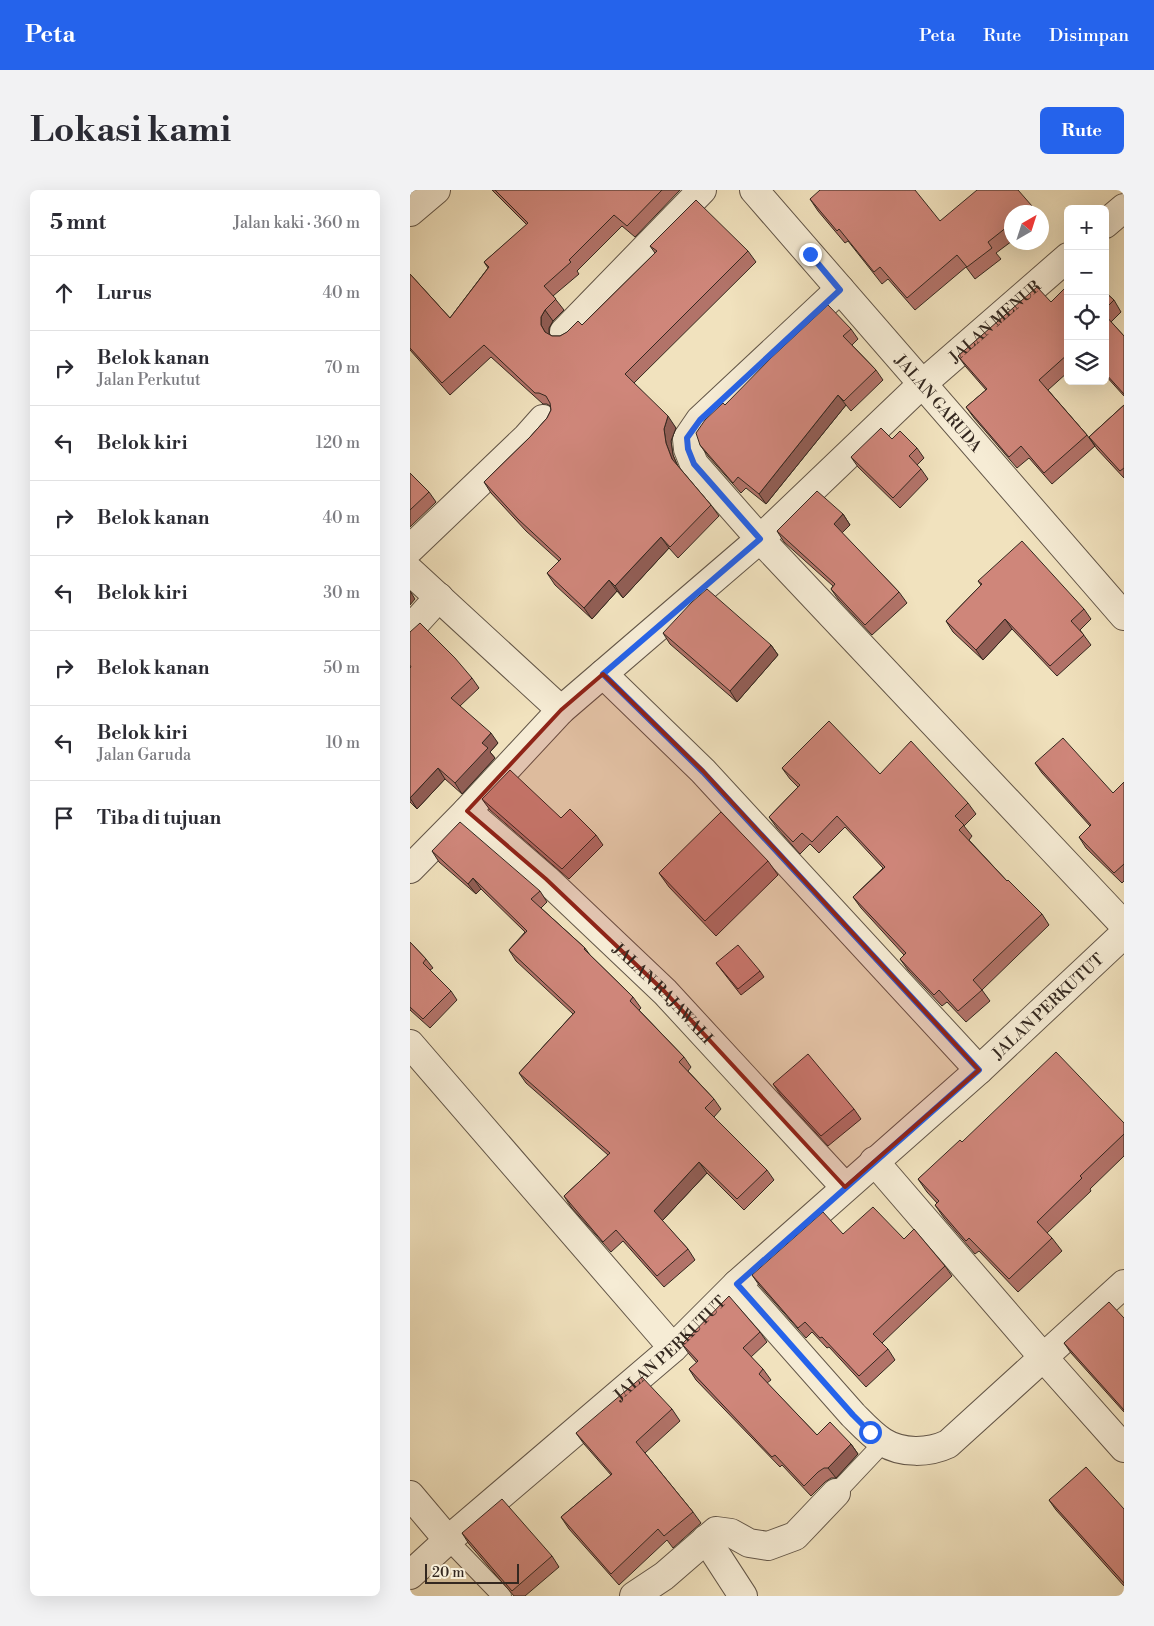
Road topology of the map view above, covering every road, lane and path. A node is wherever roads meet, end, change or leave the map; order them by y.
1 (436, 190) edge
2 (702, 190) edge
3 (754, 190) edge
4 (1124, 208) edge
5 (410, 212) edge
6 (1109, 221) edge
7 (1064, 260) edge
8 (840, 290) junction
9 (564, 332) edge
10 (921, 385) junction
11 (543, 419) edge
12 (760, 539) junction
13 (410, 549) edge
14 (410, 571) edge
15 (439, 597) junction
16 (1124, 616) edge
17 (410, 629) edge
18 (603, 674) junction
19 (561, 710) junction
20 (467, 811) junction
21 (410, 869) edge
22 (1124, 925) edge
23 (1124, 934) edge
24 (410, 1044) edge
25 (979, 1070) junction
26 (874, 1161) junction
27 (845, 1187) junction
28 (737, 1284) junction
29 (1124, 1284) edge
30 (673, 1348) junction
31 (1043, 1357) junction
32 (884, 1442) junction
33 (1124, 1448) edge
34 (836, 1493) joint
35 (410, 1495) edge
36 (706, 1539) junction
37 (448, 1540) junction
38 (410, 1576) edge
39 (502, 1596) edge
40 (634, 1596) edge
41 (744, 1596) edge

1 - 5 street
2 - 9 street
3 - 8 street, JALAN GARUDA
4 - 6 street
7 - 10 street, JALAN MENUR
8 - 10 street, JALAN GARUDA
8 - 12 street
10 - 12 street, JALAN MENUR
10 - 16 street, JALAN GARUDA
11 - 13 street
12 - 18 street, JALAN MENUR
12 - 22 street
14 - 15 street
15 - 17 street
15 - 19 street
18 - 19 street, JALAN MENUR
18 - 25 street
19 - 20 street, JALAN MENUR
20 - 21 street, JALAN MENUR
20 - 27 street, JALAN RAJAWALI
23 - 25 street, JALAN PERKUTUT
24 - 30 street
25 - 26 street, JALAN PERKUTUT
26 - 27 street, JALAN PERKUTUT
26 - 31 street
27 - 28 street, JALAN PERKUTUT
28 - 30 street, JALAN PERKUTUT
28 - 32 street
29 - 31 street
30 - 37 street, JALAN PERKUTUT
31 - 32 street
31 - 33 street
32 - 34 lane
34 - 36 street
35 - 37 street
36 - 40 street
36 - 41 street
37 - 38 street, JALAN PERKUTUT
37 - 39 lane

